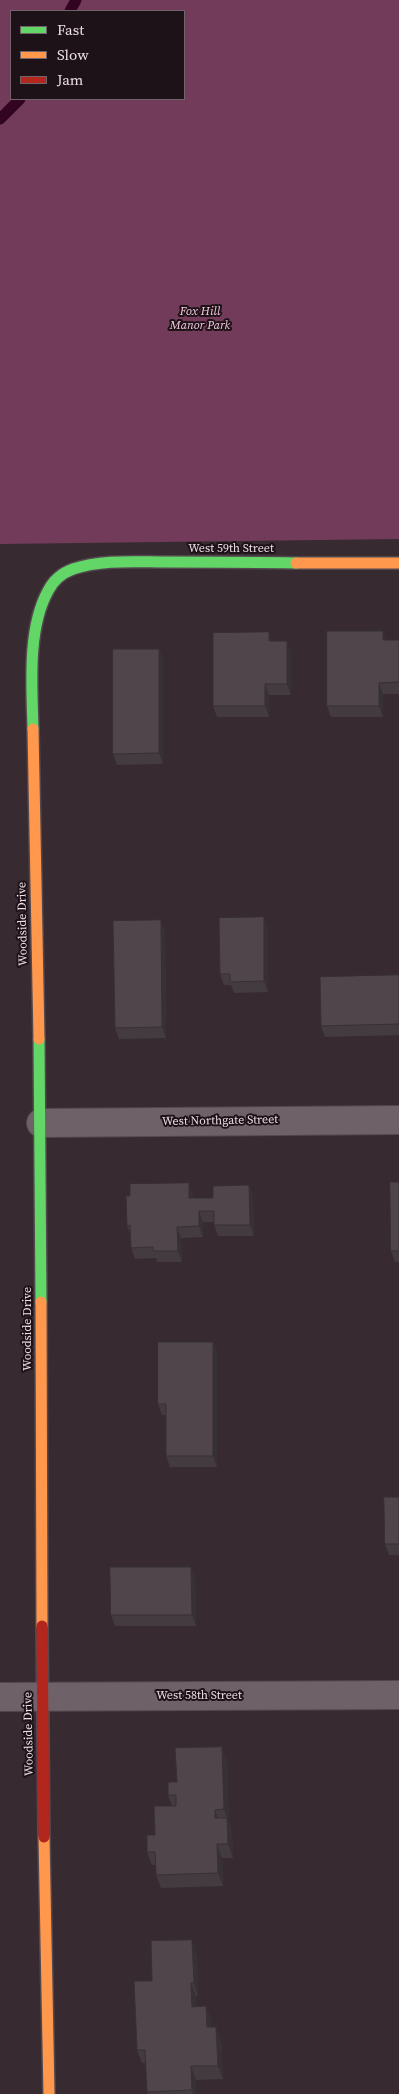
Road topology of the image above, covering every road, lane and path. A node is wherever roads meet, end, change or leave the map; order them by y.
1 (399, 563) edge
2 (64, 573) joint
3 (399, 1120) edge
4 (42, 1123) junction
5 (399, 1695) edge
6 (42, 1697) junction
7 (0, 1698) edge
8 (50, 2094) edge

1 - 2 street, West 59th Street
2 - 4 street, Woodside Drive
3 - 4 street, West Northgate Street
4 - 6 street, Woodside Drive
5 - 6 street, West 58th Street
6 - 7 street, West 58th Street
6 - 8 street, Woodside Drive

